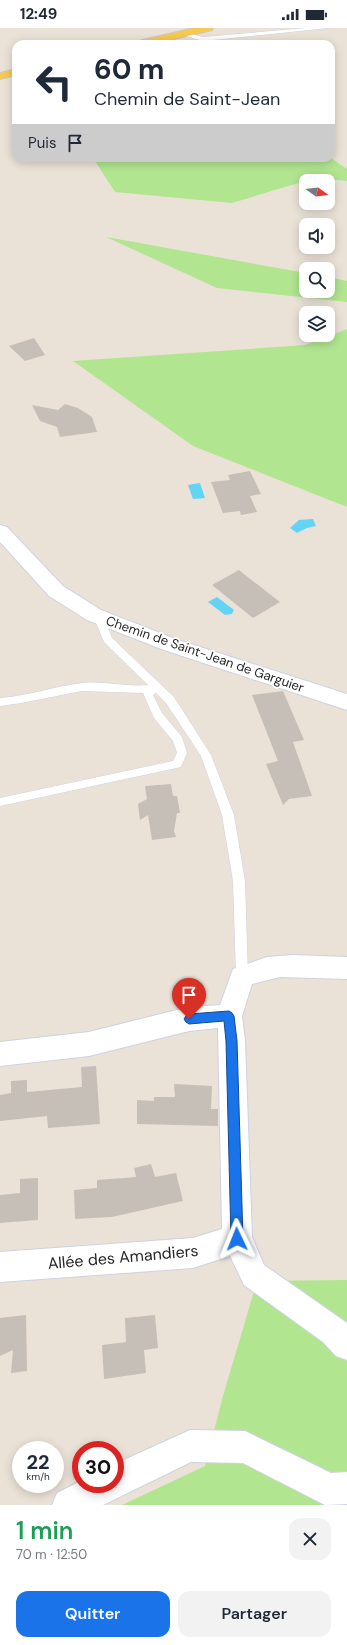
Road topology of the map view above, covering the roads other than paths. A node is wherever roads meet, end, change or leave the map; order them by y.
1 (208, 28) edge
2 (325, 28) edge
3 (182, 34) junction
4 (156, 40) edge
5 (12, 73) edge
6 (0, 76) edge
7 (0, 531) edge
8 (99, 618) junction
9 (156, 687) junction
10 (0, 702) edge
11 (347, 702) edge
12 (0, 802) edge
13 (347, 968) edge
14 (242, 977) junction
15 (229, 1016) junction
16 (0, 1054) edge
17 (237, 1239) junction
18 (0, 1267) edge
19 (347, 1345) edge
20 (124, 1477) edge
21 (347, 1488) edge
22 (92, 1493) edge
23 (69, 1505) edge

1 - 3 main road
2 - 3 lane
3 - 4 main road
5 - 6 main road
7 - 8 street, Chemin de Saint-Jean de Garguier
8 - 9 lane
8 - 11 street, Chemin de Saint-Jean de Garguier
9 - 10 lane
9 - 12 lane
9 - 14 lane
13 - 14 street
14 - 15 street
15 - 16 street
15 - 17 street
17 - 18 street, Allée des Amandiers
17 - 19 street
20 - 21 street
22 - 23 street

